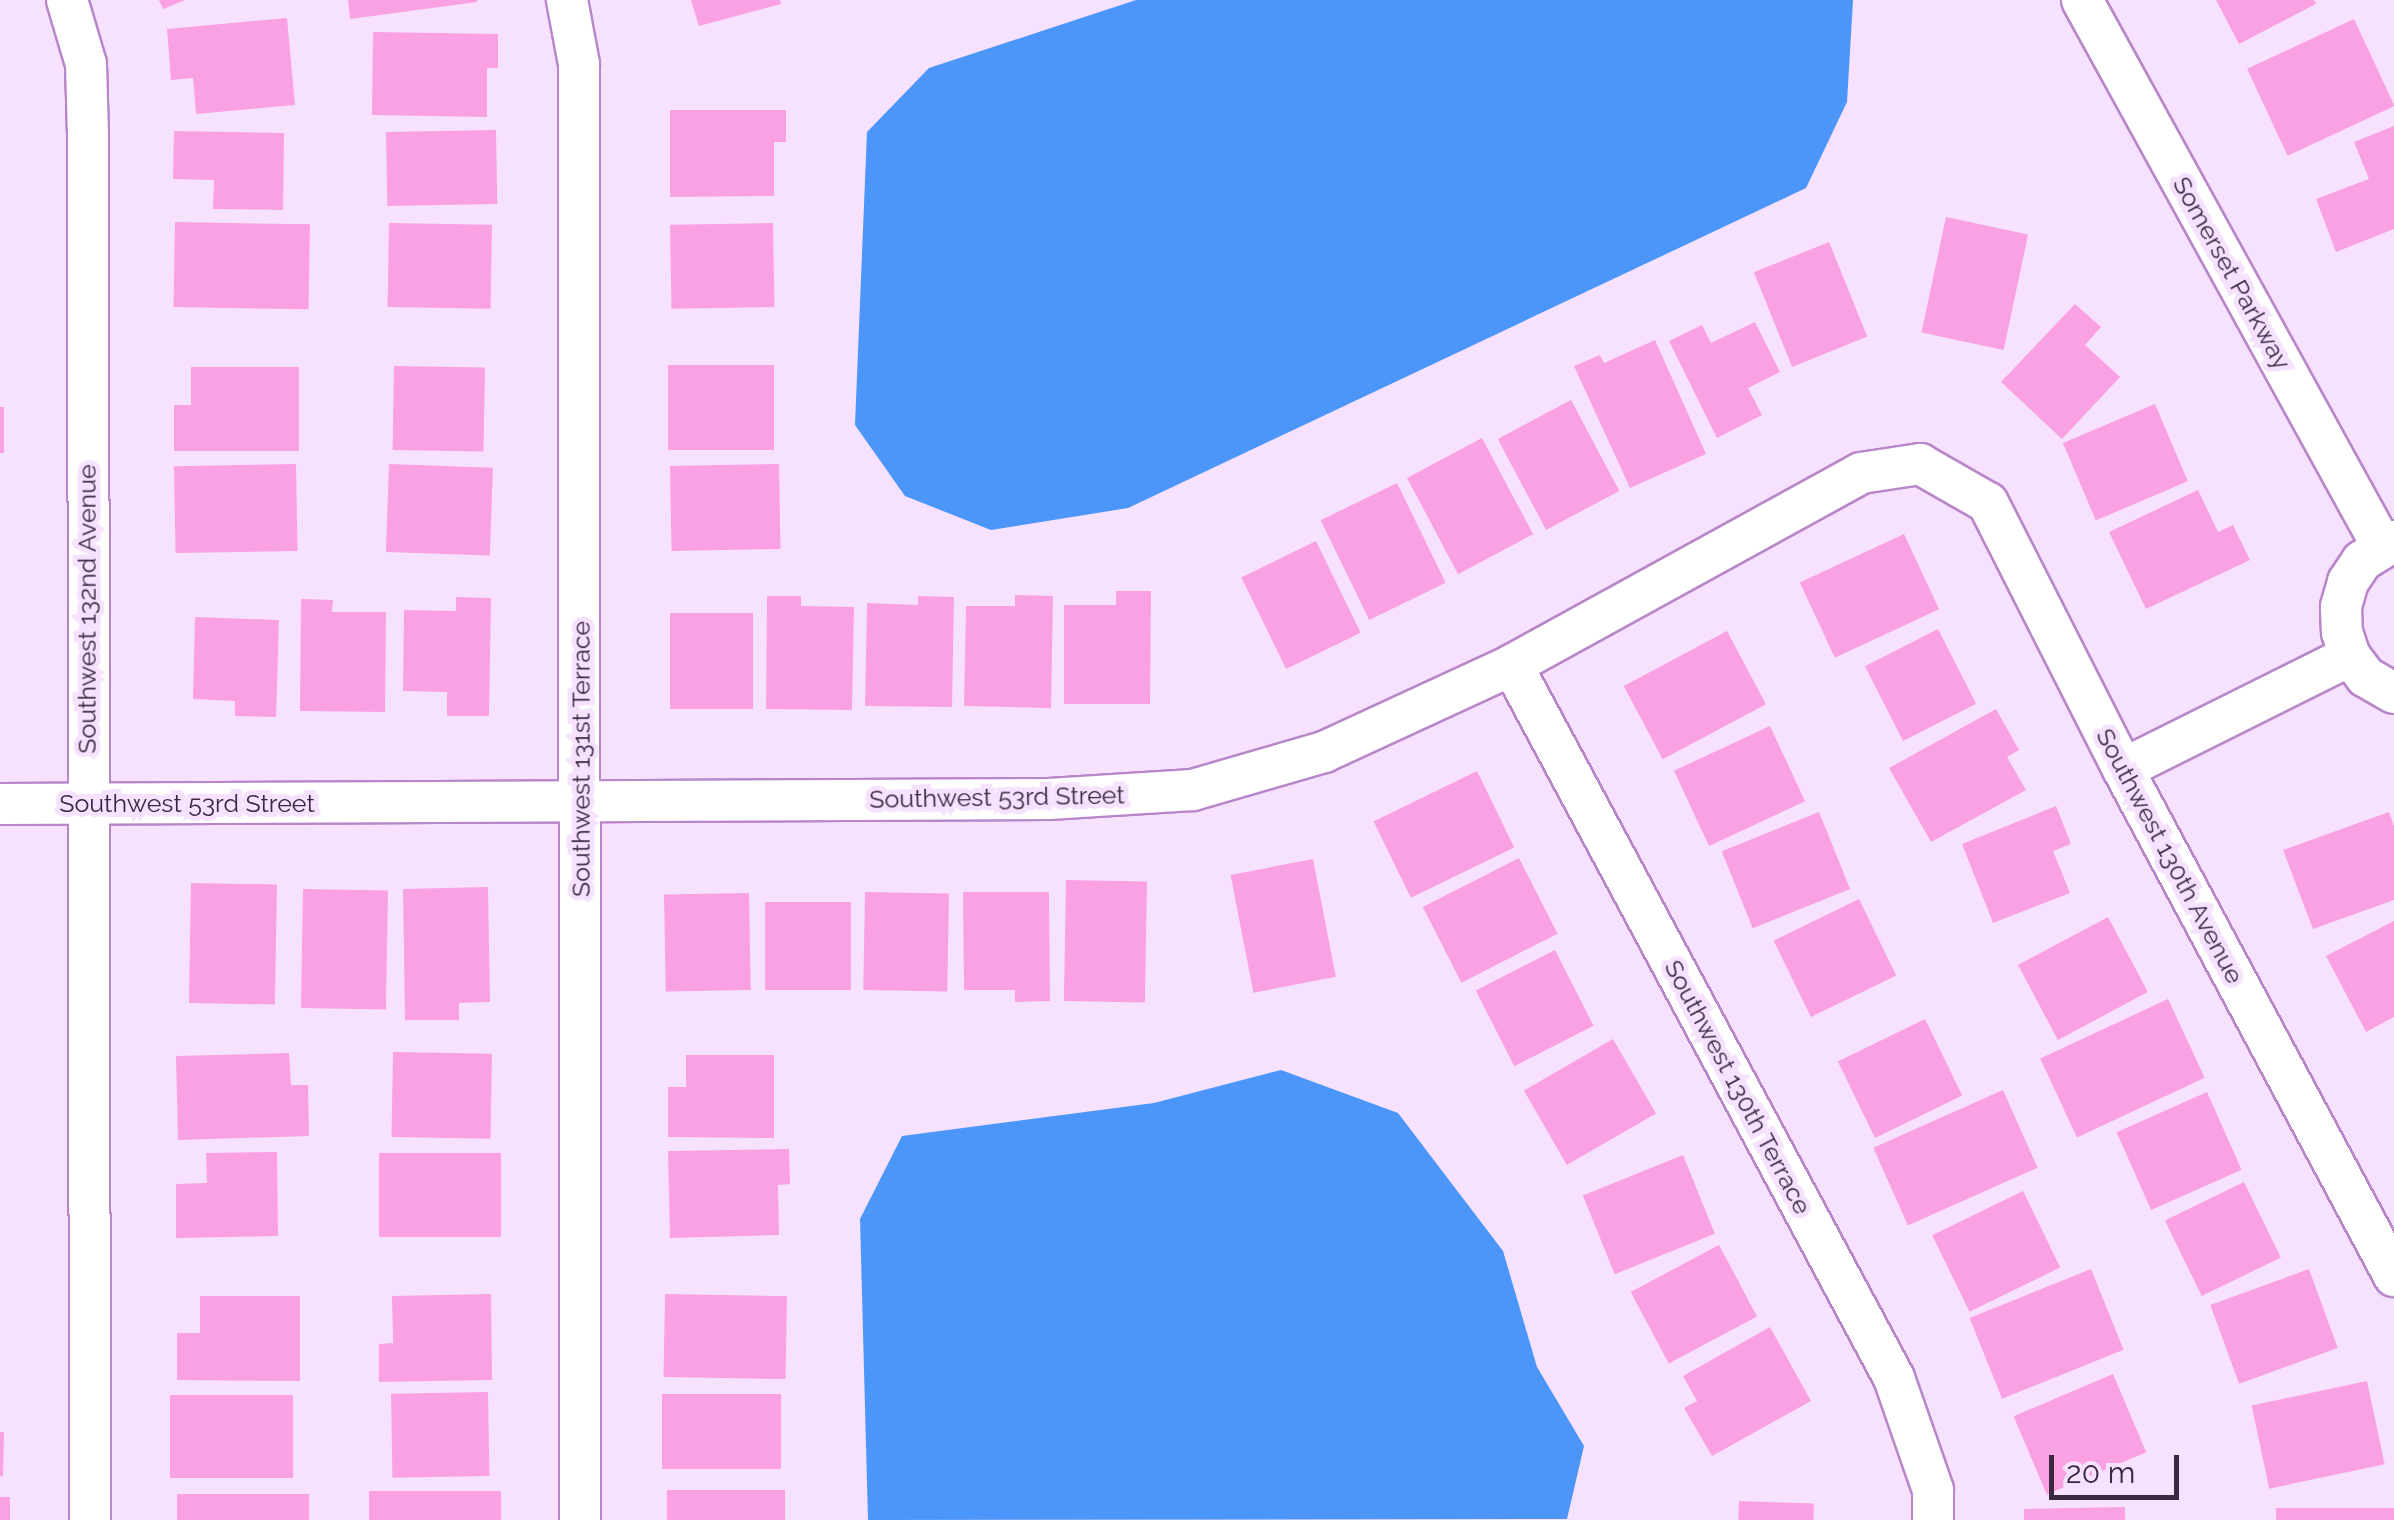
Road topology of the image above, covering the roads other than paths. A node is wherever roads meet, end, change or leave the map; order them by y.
1 (67, 0) edge
2 (568, 0) edge
3 (2082, 0) edge
4 (1920, 464) joint
5 (2388, 544) edge
6 (2350, 656) junction
7 (1512, 665) junction
8 (2394, 694) edge
9 (2122, 768) junction
10 (581, 802) junction
11 (87, 803) junction
12 (0, 804) edge
13 (2394, 1276) edge
14 (90, 1520) edge
15 (580, 1520) edge
16 (1933, 1520) edge

1 - 11 street, Southwest 132nd Avenue
2 - 10 street, Southwest 131st Terrace
3 - 5 street, Somerset Parkway
4 - 7 street, Southwest 53rd Street
4 - 9 street, Southwest 130th Avenue
5 - 6 street
6 - 8 street
6 - 9 street
7 - 10 street, Southwest 53rd Street
7 - 16 street, Southwest 130th Terrace
9 - 13 street, Southwest 130th Avenue
10 - 11 street, Southwest 53rd Street
10 - 15 street, Southwest 131st Terrace
11 - 12 street, Southwest 53rd Street
11 - 14 street, Southwest 132nd Avenue

